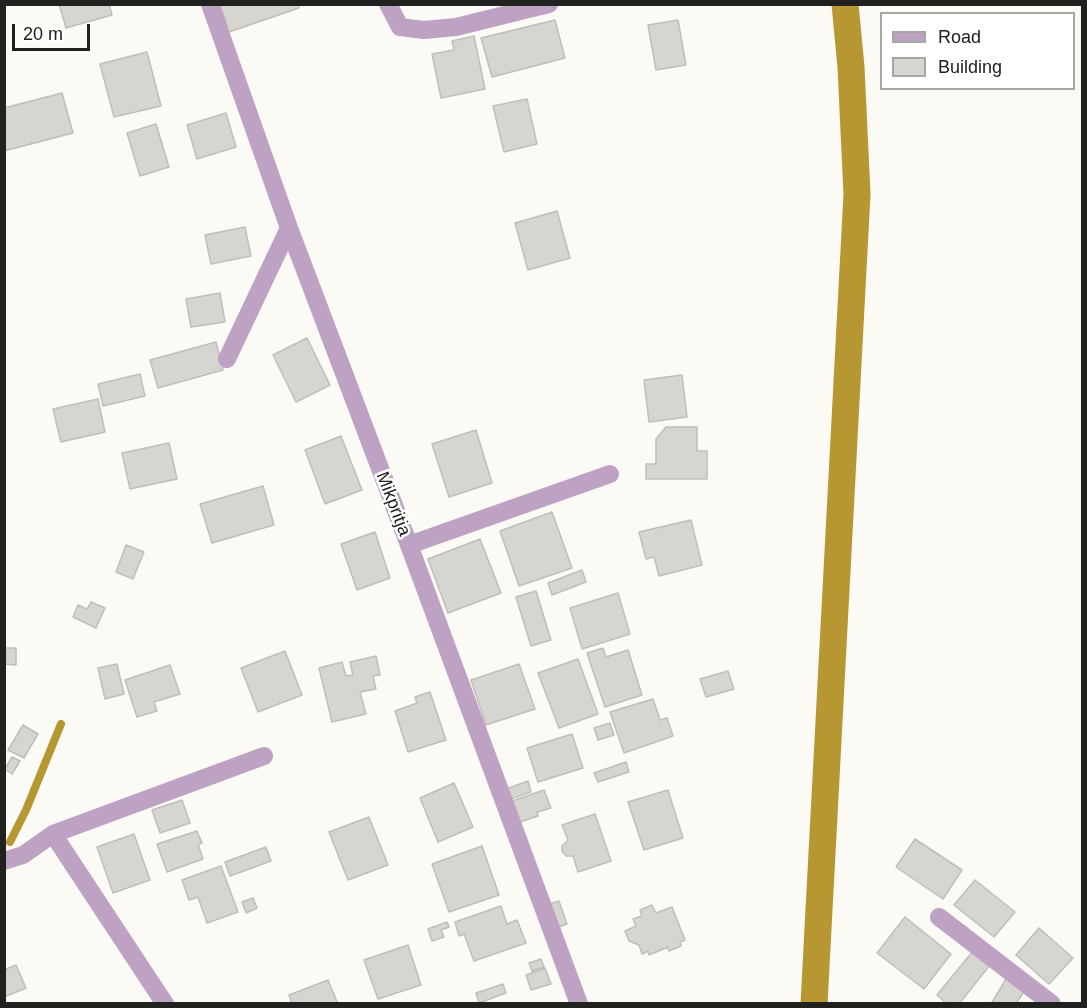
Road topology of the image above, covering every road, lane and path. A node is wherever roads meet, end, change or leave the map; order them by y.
1 (210, 4) edge
2 (388, 4) edge
3 (549, 4) edge
4 (289, 228) junction
5 (227, 359) dead end
6 (610, 474) dead end
7 (409, 546) junction
8 (264, 756) dead end
9 (53, 834) junction
10 (4, 861) edge
11 (939, 917) dead end
12 (165, 1004) edge
13 (579, 1004) edge
14 (1052, 1004) edge

1 - 4 street, Mikpritja
2 - 3 street
4 - 5 street
4 - 7 street, Mikpritja
6 - 7 street
7 - 13 street, Mikpritja
8 - 9 street
9 - 10 street
9 - 12 street
11 - 14 street

